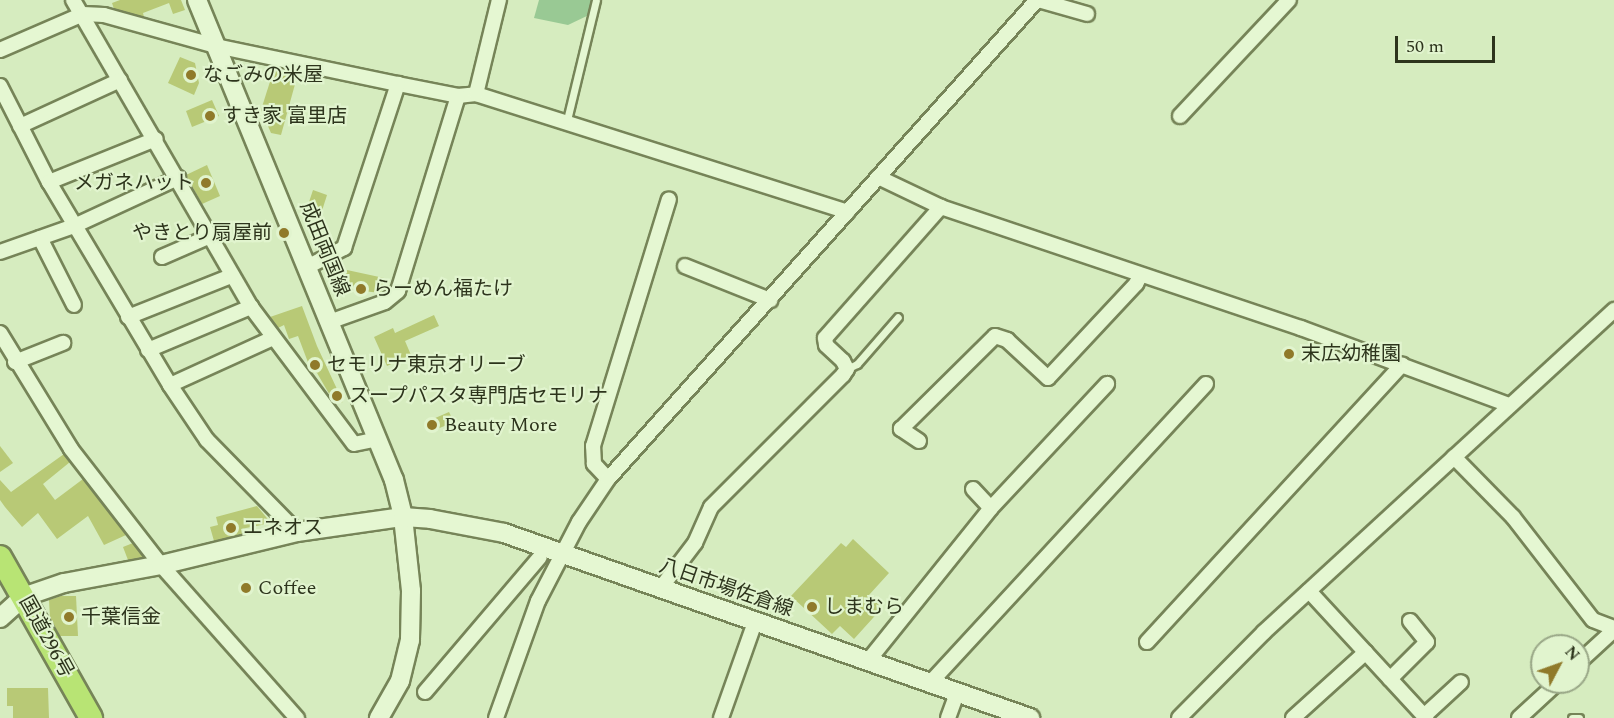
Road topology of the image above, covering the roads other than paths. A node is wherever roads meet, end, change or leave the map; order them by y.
1 (73, 0) edge
2 (197, 0) edge
3 (499, 0) edge
4 (597, 0) edge
5 (1037, 0) edge
6 (1289, 0) edge
7 (83, 14) junction
8 (1087, 14) dead end
9 (216, 46) junction
10 (0, 50) edge
11 (120, 80) junction
12 (398, 84) junction
13 (0, 86) edge
14 (477, 94) junction
15 (458, 96) junction
16 (1180, 116) dead end
17 (567, 120) junction
18 (20, 126) junction
19 (156, 139) junction
20 (878, 177) junction
21 (178, 178) junction
22 (49, 182) junction
23 (669, 200) dead end
24 (941, 207) junction
25 (848, 212) junction
26 (74, 226) junction
27 (208, 237) junction
28 (40, 238) junction
29 (0, 252) edge
30 (162, 257) dead end
31 (685, 266) dead end
32 (307, 267) junction
33 (231, 276) junction
34 (1140, 276) junction
35 (770, 300) junction
36 (74, 305) dead end
37 (251, 307) junction
38 (1614, 310) edge
39 (128, 317) junction
40 (898, 317) dead end
41 (329, 322) junction
42 (0, 333) edge
43 (273, 338) junction
44 (63, 343) dead end
45 (148, 350) junction
46 (15, 362) junction
47 (1402, 365) junction
48 (847, 369) junction
49 (1107, 384) dead end
50 (1206, 384) dead end
51 (170, 385) junction
52 (1509, 405) junction
53 (378, 439) junction
54 (919, 441) dead end
55 (1454, 457) junction
56 (608, 479) junction
57 (973, 489) dead end
58 (992, 507) junction
59 (403, 517) junction
60 (297, 532) junction
61 (565, 555) junction
62 (0, 557) edge
63 (540, 557) dead end
64 (161, 565) junction
65 (660, 589) junction
66 (1309, 591) junction
67 (23, 597) junction
68 (0, 618) edge
69 (1410, 621) dead end
70 (755, 622) junction
71 (1614, 629) edge
72 (1147, 642) dead end
73 (1366, 652) junction
74 (1590, 652) edge
75 (868, 661) junction
76 (1390, 679) junction
77 (1461, 682) dead end
78 (930, 683) junction
79 (425, 692) dead end
80 (957, 693) junction
81 (1545, 694) edge
82 (1425, 717) edge
83 (91, 718) edge
84 (297, 718) edge
85 (379, 718) edge
86 (496, 718) edge
87 (721, 718) edge
88 (948, 718) edge
89 (1030, 718) edge
90 (1179, 718) edge
91 (1293, 718) edge
92 (1519, 718) edge
93 (1572, 718) edge
94 (1579, 718) edge

1 - 7 street
2 - 9 main road, 成田両国線
3 - 14 street
4 - 17 lane
5 - 8 street
5 - 20 street
6 - 16 street
7 - 9 street
7 - 10 street
7 - 11 street
9 - 12 street
9 - 32 main road, 成田両国線
11 - 18 street
11 - 19 street
12 - 15 street
12 - 32 street
13 - 18 street
14 - 15 street
14 - 17 street
15 - 41 street
17 - 25 street
18 - 22 street
19 - 21 street
19 - 22 street
20 - 24 street
20 - 25 street
21 - 26 street
21 - 27 street
22 - 26 street
23 - 56 street
24 - 34 street
24 - 48 street
25 - 35 street
26 - 28 street
26 - 39 street
27 - 30 street
27 - 33 street
28 - 29 street
28 - 36 street
31 - 35 street
32 - 41 main road, 成田両国線
33 - 37 street
33 - 39 street
34 - 47 street
34 - 54 street
35 - 56 street
37 - 43 street
37 - 45 street
38 - 52 street
39 - 45 street
40 - 48 lane
41 - 53 main road, 成田両国線
42 - 46 street
43 - 51 street
43 - 53 street
44 - 46 street
45 - 51 street
46 - 64 street
47 - 52 street
47 - 72 street
48 - 65 street
49 - 58 street
50 - 78 street
51 - 60 street
52 - 55 street
53 - 59 main road, 成田両国線
55 - 66 street
55 - 71 street
56 - 61 street
57 - 58 street
58 - 75 street
59 - 60 main road
59 - 61 main road, 八日市場佐倉線
59 - 85 main road, 成田両国線
60 - 64 main road
61 - 65 main road, 八日市場佐倉線
61 - 86 street
62 - 67 highway, 国道296号
63 - 79 street
64 - 67 main road
64 - 84 street
65 - 70 main road, 八日市場佐倉線
66 - 73 street
66 - 90 street
67 - 68 main road
67 - 83 highway, 国道296号
69 - 76 street
70 - 75 main road, 八日市場佐倉線
70 - 87 street
71 - 74 street
73 - 76 street
73 - 91 street
75 - 78 main road, 八日市場佐倉線
76 - 82 street
77 - 82 street
78 - 80 main road, 八日市場佐倉線
80 - 88 street
80 - 89 main road, 八日市場佐倉線
81 - 92 street
93 - 94 lane

